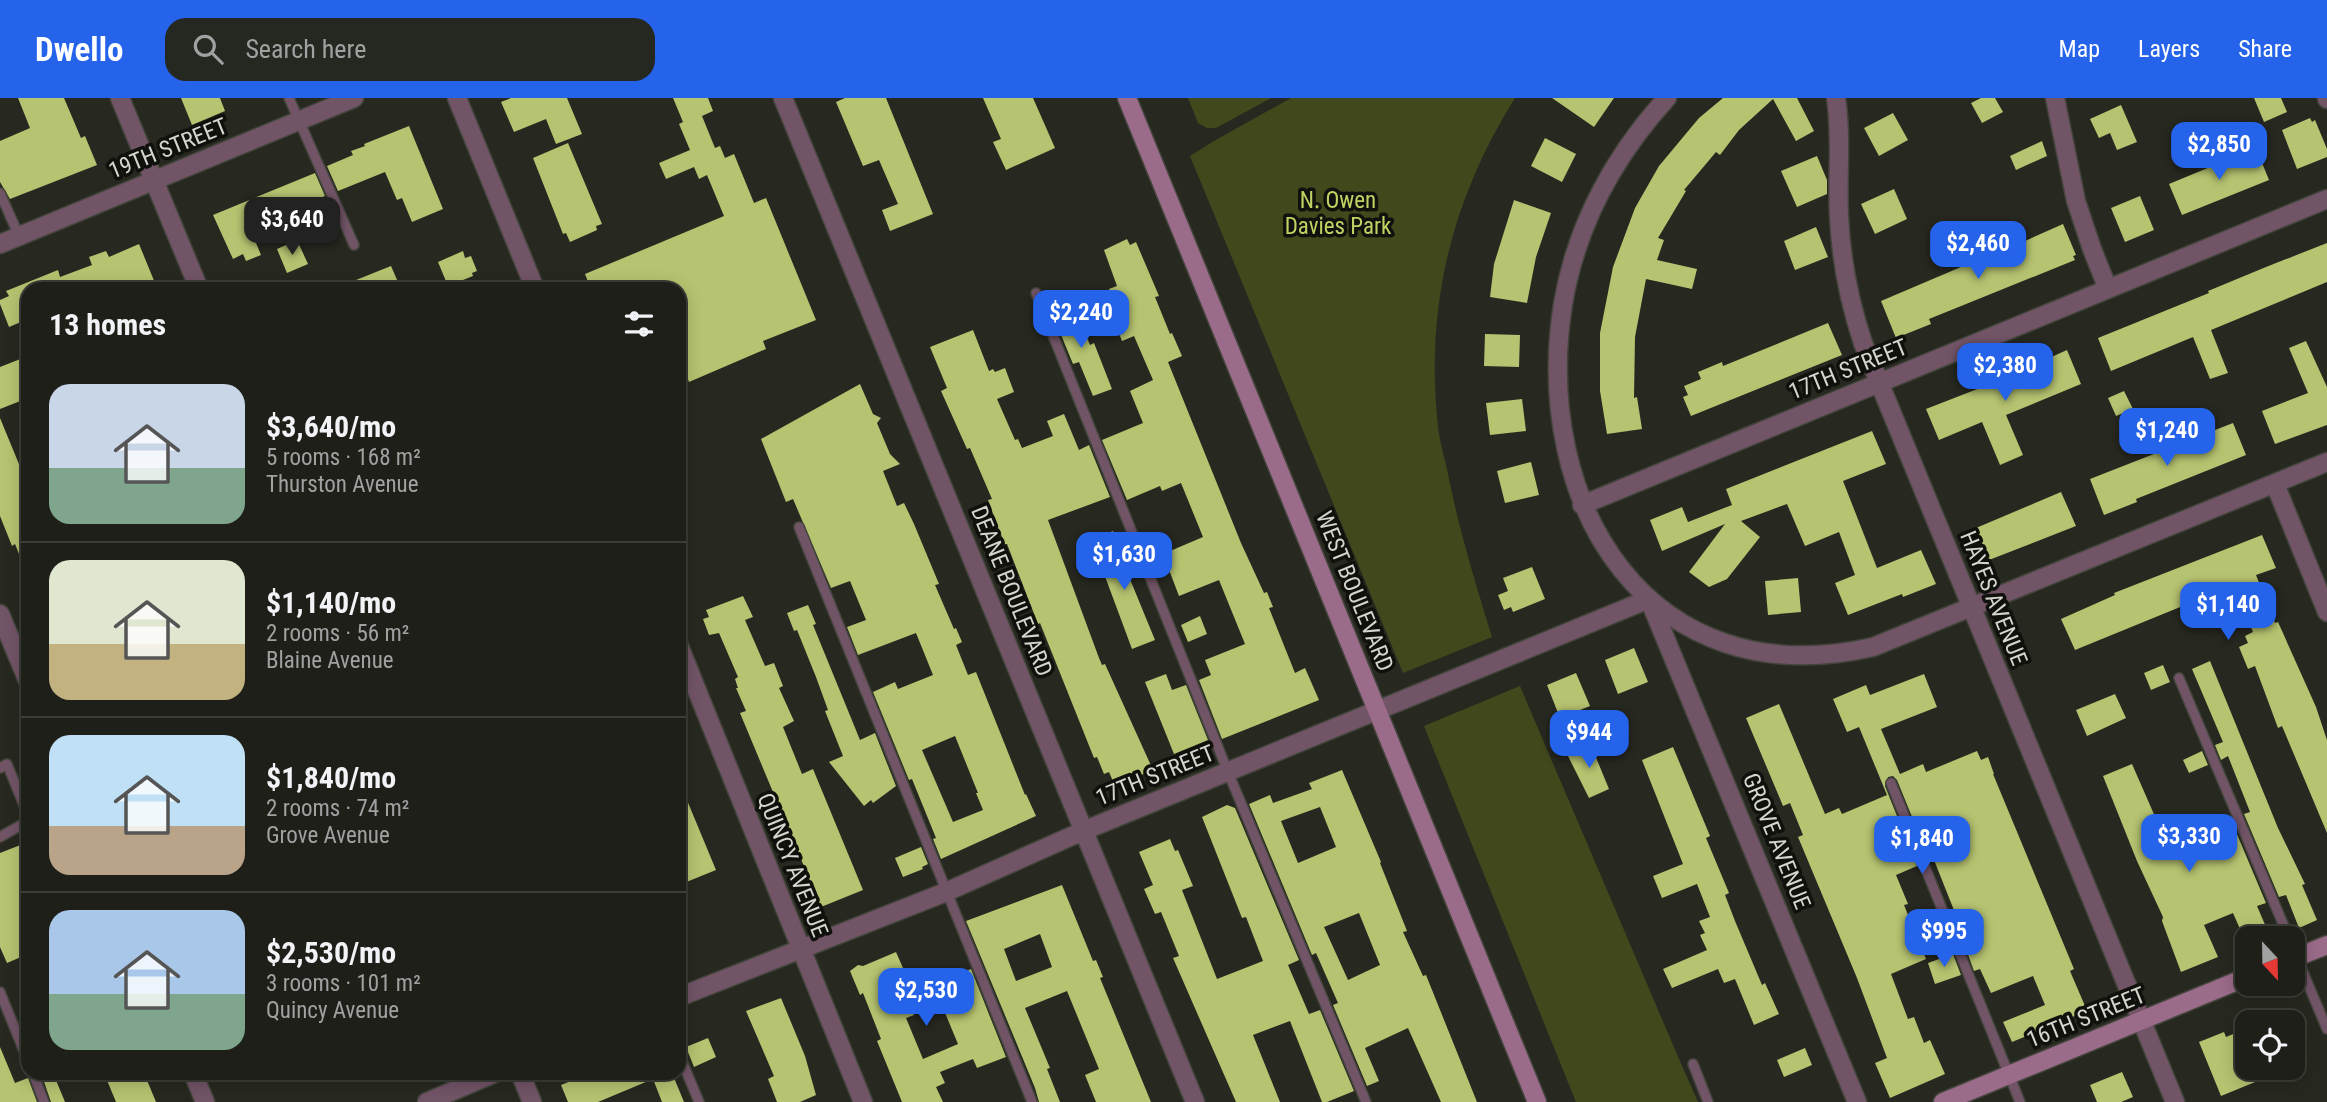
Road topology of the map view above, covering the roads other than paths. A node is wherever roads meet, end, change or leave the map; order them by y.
1 (120, 98) edge
2 (289, 98) edge
3 (354, 98) edge
4 (457, 98) edge
5 (783, 98) edge
6 (1128, 98) edge
7 (1667, 98) edge
8 (1836, 98) edge
9 (2055, 98) edge
10 (298, 121) junction
11 (153, 180) junction
12 (0, 193) edge
13 (2327, 199) edge
14 (19, 236) junction
15 (0, 244) edge
16 (354, 245) dead end
17 (196, 282) edge
18 (532, 282) edge
19 (2108, 289) junction
20 (1036, 293) dead end
21 (1879, 383) junction
22 (2327, 463) edge
23 (2275, 484) junction
24 (1582, 505) junction
25 (799, 527) dead end
26 (1649, 599) junction
27 (1972, 608) junction
28 (2327, 612) edge
29 (0, 614) edge
30 (6, 647) edge
31 (686, 663) edge
32 (21, 670) edge
33 (2179, 678) dead end
34 (1377, 711) junction
35 (0, 768) edge
36 (1228, 772) junction
37 (1891, 783) dead end
38 (21, 798) edge
39 (21, 825) edge
40 (1083, 831) junction
41 (0, 837) edge
42 (946, 892) junction
43 (2284, 926) edge
44 (2327, 946) edge
45 (800, 948) junction
46 (2305, 951) edge
47 (2305, 979) edge
48 (2235, 983) edge
49 (0, 992) edge
50 (686, 994) edge
51 (2141, 1021) junction
52 (2327, 1029) edge
53 (21, 1044) edge
54 (1693, 1064) dead end
55 (686, 1071) edge
56 (2009, 1075) junction
57 (36, 1080) edge
58 (196, 1080) edge
59 (479, 1080) edge
60 (523, 1080) edge
61 (44, 1102) edge
62 (205, 1102) edge
63 (427, 1102) edge
64 (532, 1102) edge
65 (699, 1102) edge
66 (863, 1102) edge
67 (1032, 1102) edge
68 (1195, 1102) edge
69 (1366, 1102) edge
70 (1538, 1102) edge
71 (1708, 1102) edge
72 (1857, 1102) edge
73 (1943, 1102) edge
74 (2020, 1102) edge
75 (2175, 1102) edge

1 - 11 street
2 - 10 lane
3 - 10 street, 19TH STREET
4 - 18 street
5 - 40 street, DEANE BOULEVARD
6 - 34 street, WEST BOULEVARD
7 - 24 street
8 - 21 street, HAYES AVENUE
9 - 19 street
10 - 11 street, 19TH STREET
10 - 16 lane
11 - 14 street, 19TH STREET
11 - 17 street
12 - 14 lane
13 - 19 street, 17TH STREET
14 - 15 street, 19TH STREET
19 - 21 street, 17TH STREET
20 - 36 lane
21 - 24 street, 17TH STREET
21 - 27 street, HAYES AVENUE
22 - 23 street
23 - 27 street
23 - 28 street
24 - 26 street
25 - 42 lane
26 - 27 street
26 - 34 street, 17TH STREET
26 - 72 street, GROVE AVENUE
27 - 51 street, HAYES AVENUE
29 - 30 street
30 - 32 street
31 - 45 street, QUINCY AVENUE
33 - 43 lane
34 - 36 street, 17TH STREET
34 - 70 street, WEST BOULEVARD
35 - 38 lane
36 - 40 street, 17TH STREET
36 - 69 lane
37 - 56 lane
39 - 41 lane
40 - 42 street, 17TH STREET
40 - 68 street, DEANE BOULEVARD
42 - 45 street, 17TH STREET
42 - 67 lane
44 - 46 street
45 - 50 street, 17TH STREET
45 - 66 street, QUINCY AVENUE
47 - 52 lane
48 - 51 street, 16TH STREET
49 - 53 lane
51 - 56 street, 16TH STREET
51 - 75 street, HAYES AVENUE
54 - 71 lane
55 - 65 lane
56 - 73 street, 16TH STREET
56 - 74 lane
57 - 61 lane
58 - 62 street
59 - 63 street
60 - 64 street

